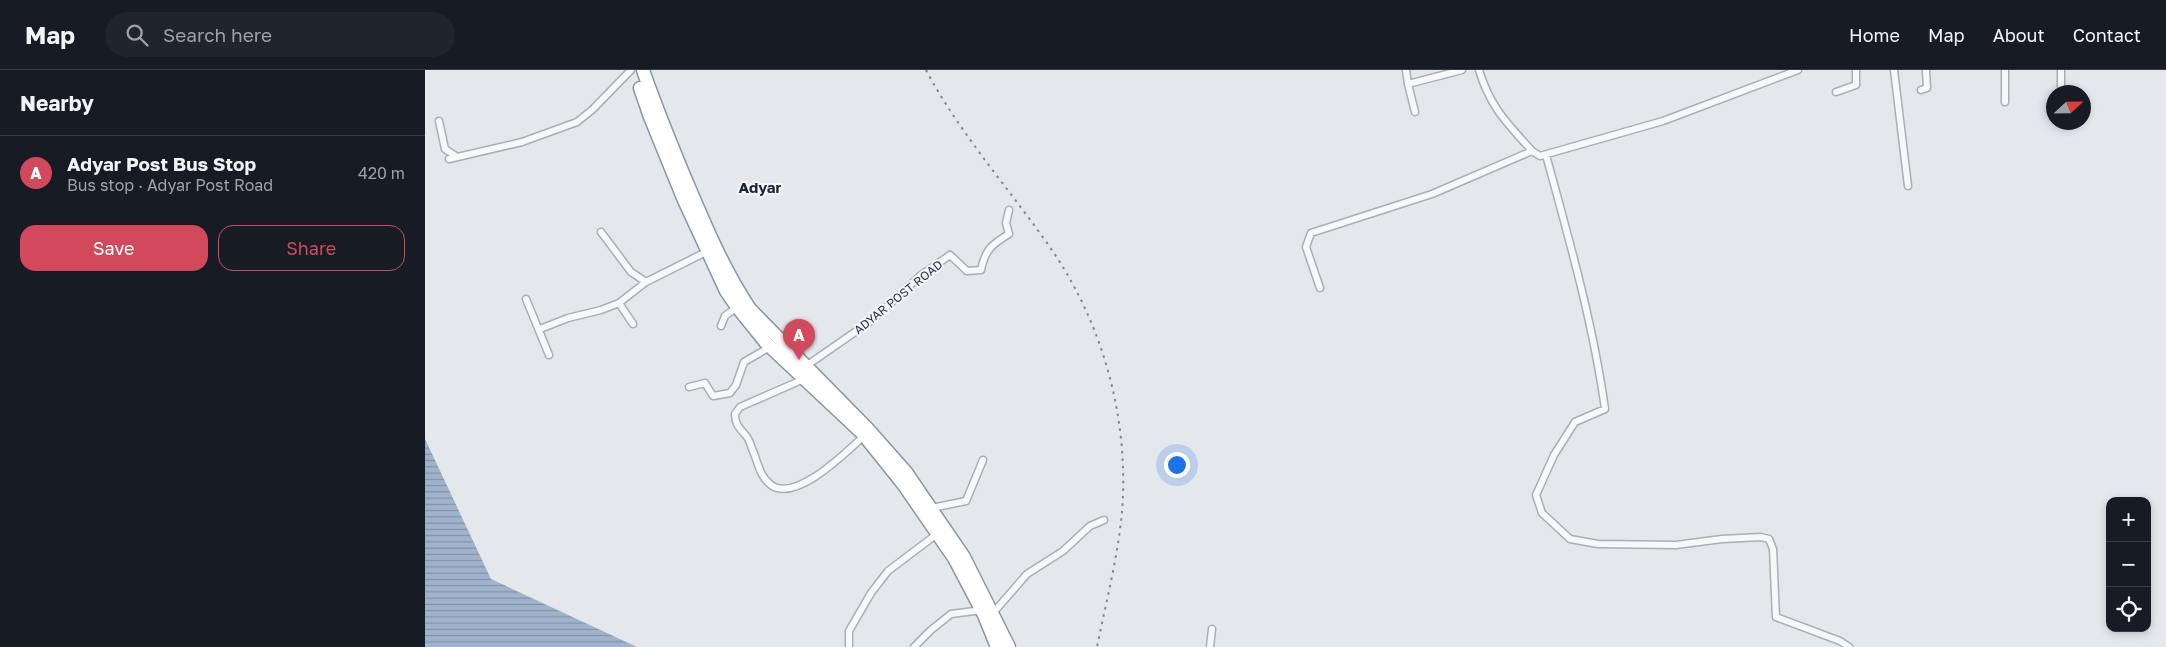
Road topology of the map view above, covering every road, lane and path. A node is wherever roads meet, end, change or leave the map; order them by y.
1 (633, 70) edge
2 (643, 70) edge
3 (1406, 70) edge
4 (1462, 70) edge
5 (1479, 70) edge
6 (1798, 70) edge
7 (1856, 70) edge
8 (1894, 70) edge
9 (1926, 70) edge
10 (2005, 70) edge
11 (2061, 70) edge
12 (1408, 84) junction
13 (2061, 85) edge
14 (1921, 90) dead end
15 (1836, 92) dead end
16 (2005, 102) dead end
17 (1415, 112) dead end
18 (439, 121) dead end
19 (1532, 151) junction
20 (1546, 155) junction
21 (457, 157) junction
22 (449, 159) dead end
23 (1908, 186) dead end
24 (1009, 210) dead end
25 (601, 232) dead end
26 (708, 251) junction
27 (646, 282) junction
28 (1320, 288) dead end
29 (526, 300) dead end
30 (619, 303) junction
31 (737, 307) junction
32 (633, 324) dead end
33 (721, 326) dead end
34 (539, 329) junction
35 (769, 346) junction
36 (549, 355) dead end
37 (805, 366) junction
38 (804, 379) junction
39 (689, 387) dead end
40 (860, 428) junction
41 (983, 460) dead end
42 (931, 508) junction
43 (1104, 520) dead end
44 (937, 534) junction
45 (987, 611) junction
46 (1212, 629) dead end
47 (849, 647) edge
48 (914, 647) edge
49 (997, 647) edge
50 (1009, 647) edge
51 (1210, 647) edge
52 (1849, 647) edge

1 - 21 street
1 - 26 highway
2 - 37 highway
3 - 12 street
4 - 12 street
5 - 19 street
6 - 20 street
7 - 15 street
8 - 23 street
9 - 14 street
10 - 16 street
11 - 13 street
12 - 17 street
18 - 21 street
19 - 20 street
19 - 28 street
20 - 52 street
21 - 22 street
24 - 37 street, ADYAR POST ROAD
25 - 27 street
26 - 27 street
26 - 31 highway
27 - 30 street
29 - 34 street
30 - 32 street
30 - 34 street
31 - 33 street
31 - 35 highway
34 - 36 street
35 - 38 highway
35 - 39 street
37 - 40 highway
38 - 40 highway
38 - 40 street
40 - 42 highway
40 - 44 highway
41 - 42 street
42 - 45 highway
43 - 45 street
44 - 45 highway
44 - 47 street
45 - 48 street
45 - 49 highway
45 - 50 highway
46 - 51 street

